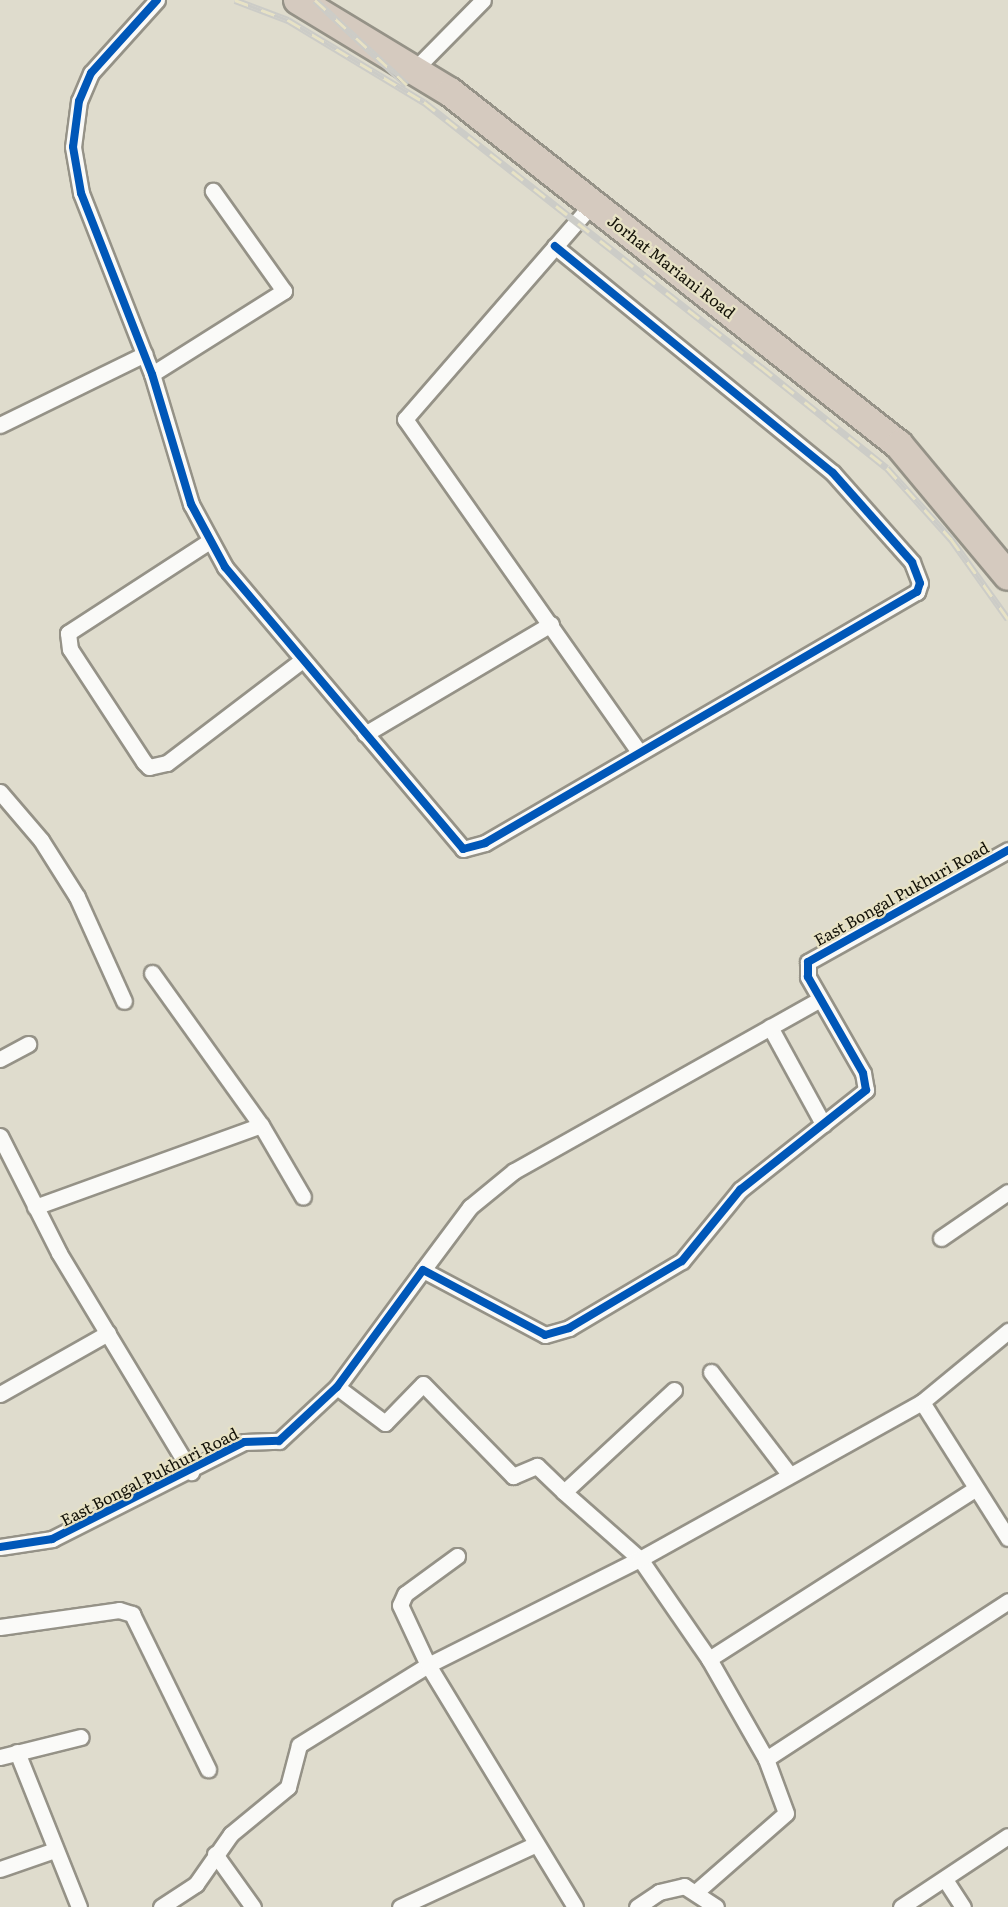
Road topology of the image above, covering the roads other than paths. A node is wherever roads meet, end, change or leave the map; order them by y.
1 (158, 0) edge
2 (298, 0) edge
3 (483, 0) edge
4 (414, 70) junction
5 (213, 191) dead end
6 (592, 204) junction
7 (555, 246) junction
8 (145, 354) junction
9 (152, 374) junction
10 (0, 425) edge
11 (208, 542) junction
12 (1008, 576) edge
13 (551, 624) junction
14 (300, 661) junction
15 (365, 734) junction
16 (639, 752) junction
17 (0, 792) edge
18 (1008, 850) edge
19 (152, 973) dead end
20 (820, 999) junction
21 (124, 1001) dead end
22 (770, 1027) junction
23 (28, 1044) dead end
24 (0, 1059) edge
25 (823, 1124) junction
26 (261, 1125) junction
27 (0, 1136) edge
28 (1008, 1192) edge
29 (303, 1197) dead end
30 (35, 1207) junction
31 (941, 1238) dead end
32 (423, 1270) junction
33 (1008, 1331) edge
34 (108, 1333) junction
35 (711, 1372) dead end
36 (337, 1387) junction
37 (674, 1390) dead end
38 (0, 1394) edge
39 (922, 1402) junction
40 (191, 1473) junction
41 (789, 1474) junction
42 (976, 1488) junction
43 (564, 1492) junction
44 (1008, 1538) edge
45 (0, 1547) edge
46 (457, 1556) dead end
47 (640, 1559) junction
48 (1008, 1602) edge
49 (0, 1627) edge
50 (709, 1659) junction
51 (428, 1665) junction
52 (81, 1737) dead end
53 (17, 1752) junction
54 (0, 1757) edge
55 (766, 1759) junction
56 (208, 1770) dead end
57 (1008, 1836) edge
58 (534, 1845) junction
59 (55, 1850) junction
60 (215, 1854) junction
61 (0, 1869) edge
62 (946, 1881) junction
63 (697, 1891) junction
64 (79, 1907) edge
65 (161, 1907) edge
66 (253, 1907) edge
67 (400, 1907) edge
68 (575, 1907) edge
69 (637, 1907) edge
70 (716, 1907) edge
71 (900, 1907) edge
72 (963, 1907) edge

1 - 8 street
2 - 4 highway, Jorhat Mariani Road
3 - 4 street
4 - 6 highway, Jorhat Mariani Road
5 - 9 street
6 - 7 street
6 - 12 highway, Jorhat Mariani Road
7 - 13 street
7 - 16 street
8 - 9 street
8 - 10 street
9 - 11 street
11 - 14 street
11 - 14 street
13 - 15 street
13 - 16 street
14 - 15 street
15 - 16 street
17 - 21 street
18 - 20 street, East Bongal Pukhuri Road
19 - 26 street
20 - 22 street
20 - 25 street, East Bongal Pukhuri Road
22 - 25 street
22 - 32 street
23 - 24 street
25 - 32 street, East Bongal Pukhuri Road
26 - 29 street
26 - 30 street
27 - 30 street
28 - 31 street
30 - 34 street
32 - 36 street, East Bongal Pukhuri Road
33 - 39 street
34 - 38 street
34 - 40 street
35 - 41 street
36 - 40 street, East Bongal Pukhuri Road
36 - 43 street
37 - 43 street
39 - 41 street
39 - 42 street
40 - 45 street, East Bongal Pukhuri Road
41 - 47 street
42 - 44 street
42 - 50 street
43 - 47 street
46 - 51 street
47 - 50 street
47 - 51 street
48 - 55 street
49 - 56 street
50 - 55 street
51 - 58 street
51 - 60 street
52 - 53 street
53 - 54 street
53 - 59 street
55 - 63 street
57 - 62 street
58 - 67 street
58 - 68 street
59 - 61 street
59 - 64 street
60 - 65 street
60 - 66 street
62 - 71 street
62 - 72 street
63 - 69 street
63 - 70 street

